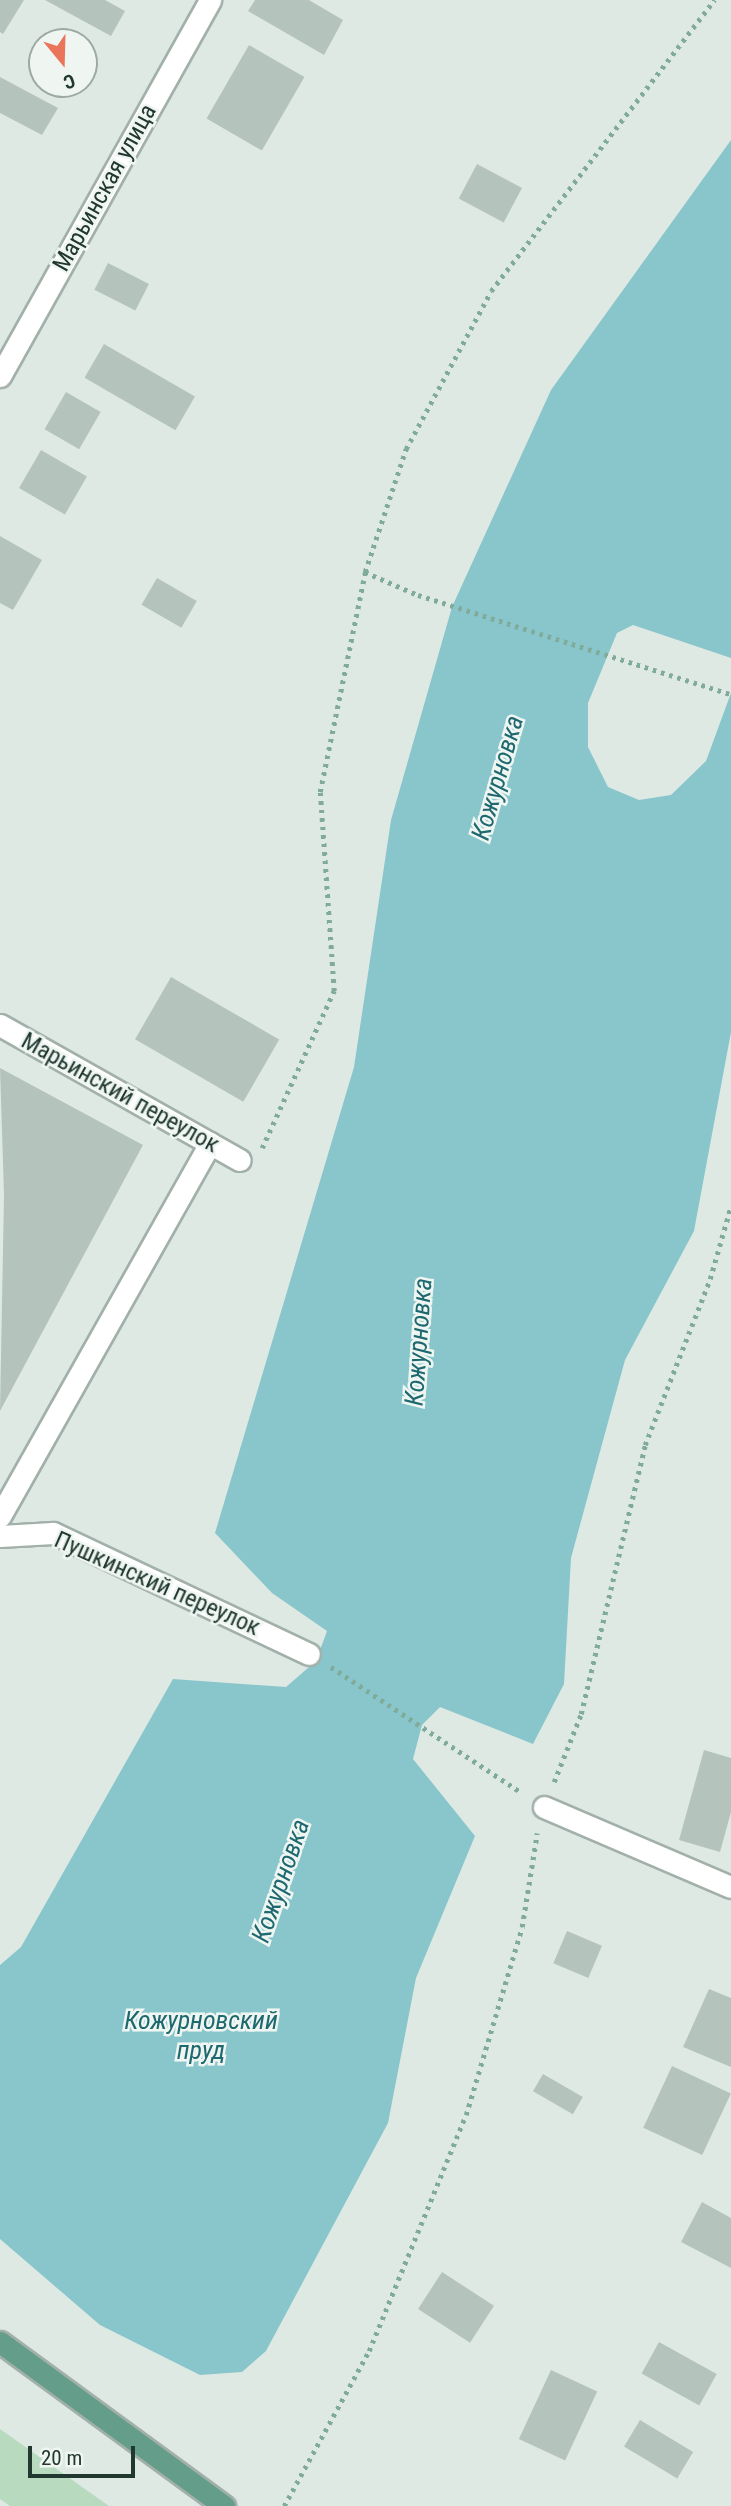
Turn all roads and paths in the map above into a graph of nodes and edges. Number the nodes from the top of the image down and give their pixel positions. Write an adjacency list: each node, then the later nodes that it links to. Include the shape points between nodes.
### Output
1 (210, 0): 3 (street, Марьинская улица)
2 (714, 0): 4 (path, via 491,291 406,449)
3 (0, 376)
4 (365, 572): 5 (path, via 610,659); 8 (path, via 320,792 334,991 267,1145)
5 (731, 694)
6 (0, 1025): 7 (street, Марьинский переулок)
7 (210, 1143): 8 (street, Марьинский переулок); 10 (street)
8 (240, 1160)
9 (731, 1206): 13 (path, via 710,1279 645,1445 581,1714)
10 (0, 1516)
11 (0, 1536): 12 (street, Пушкинский переулок, via 53,1533)
12 (309, 1654): 13 (path)
13 (544, 1807): 14 (street); 17 (path, via 522,1927 466,2115 369,2351)
14 (731, 1887)
15 (0, 2342): 16 (main road)
16 (224, 2506)
17 (284, 2506)

